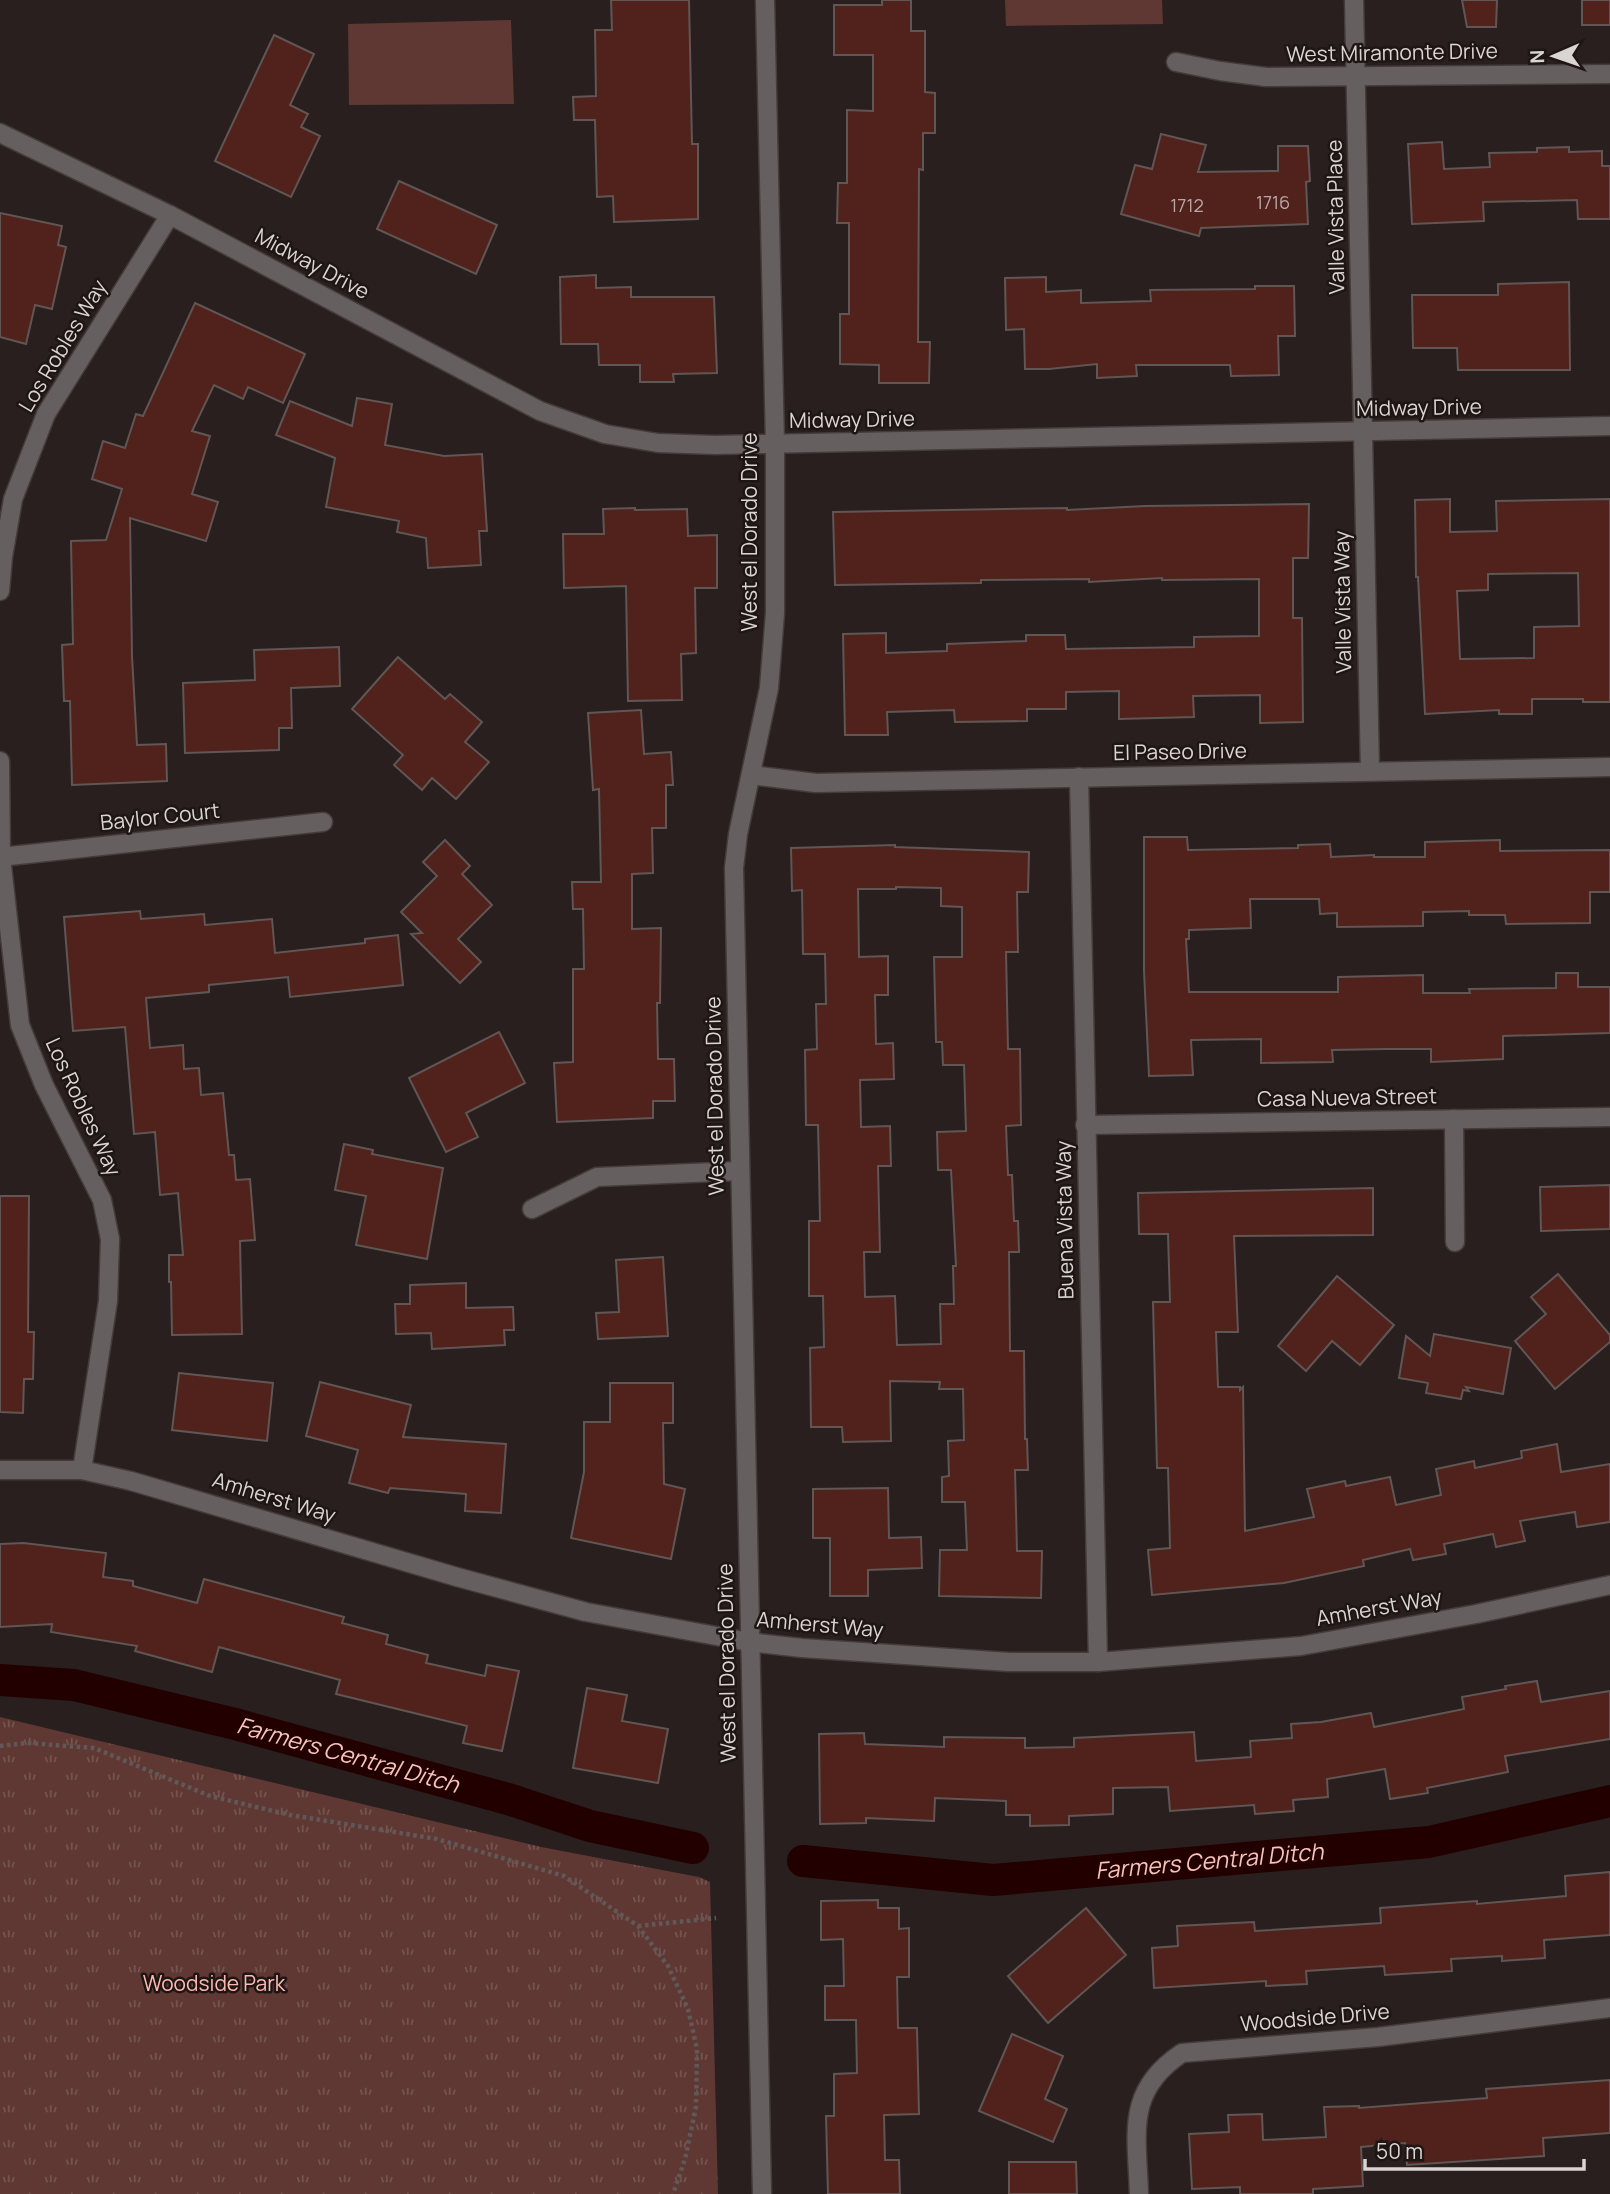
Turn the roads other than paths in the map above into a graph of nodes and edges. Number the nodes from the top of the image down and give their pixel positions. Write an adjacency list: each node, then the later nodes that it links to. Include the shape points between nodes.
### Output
1 (765, 0): 10 (street, West el Dorado Drive)
2 (1354, 0): 5 (street, Valle Vista Place)
3 (1176, 62): 5 (street, West Miramonte Drive, via 1266,77)
4 (1610, 74): 5 (street, West Miramonte Drive)
5 (1356, 76): 9 (street, Valle Vista Place)
6 (0, 133): 7 (street, Midway Drive)
7 (170, 215): 10 (street, Midway Drive, via 540,411 605,434 658,443); 11 (street, Los Robles Way, via 46,414 13,499)
8 (1610, 426): 9 (street, Midway Drive)
9 (1362, 433): 10 (street, Midway Drive); 14 (street, Valle Vista Way)
10 (775, 444): 15 (street, West el Dorado Drive, via 775,614 769,688)
11 (0, 591)
12 (0, 761): 18 (street, Los Robles Way)
13 (1610, 767): 14 (street, El Paseo Drive)
14 (1370, 771): 16 (street, El Paseo Drive)
15 (751, 775): 16 (street, El Paseo Drive, via 816,783); 22 (street, West el Dorado Drive, via 734,868)
16 (1079, 777): 21 (street, Buena Vista Way)
17 (323, 822): 18 (street, Baylor Court)
18 (1, 857): 25 (street, Los Robles Way, via 20,1025 44,1085 102,1200 110,1239 108,1301)
19 (1610, 1117): 20 (street, Casa Nueva Street)
20 (1454, 1119): 21 (street, Casa Nueva Street); 24 (street)
21 (1086, 1125): 29 (street, Buena Vista Way)
22 (739, 1171): 23 (street, via 597,1177); 28 (street, West el Dorado Drive)
23 (532, 1209)
24 (1455, 1242)
25 (82, 1470): 26 (street, Amherst Way); 28 (street, Amherst Way, via 188,1496 586,1612)
26 (0, 1471)
27 (1610, 1585): 29 (street, Amherst Way, via 1301,1646)
28 (749, 1642): 29 (street, Amherst Way, via 1009,1662); 31 (street, West el Dorado Drive)
29 (1098, 1661)
30 (1610, 2008): 32 (street, Woodside Drive, via 1378,2037 1182,2053 1164,2065 1142,2094 1137,2123)
31 (762, 2194)
32 (1139, 2194)

